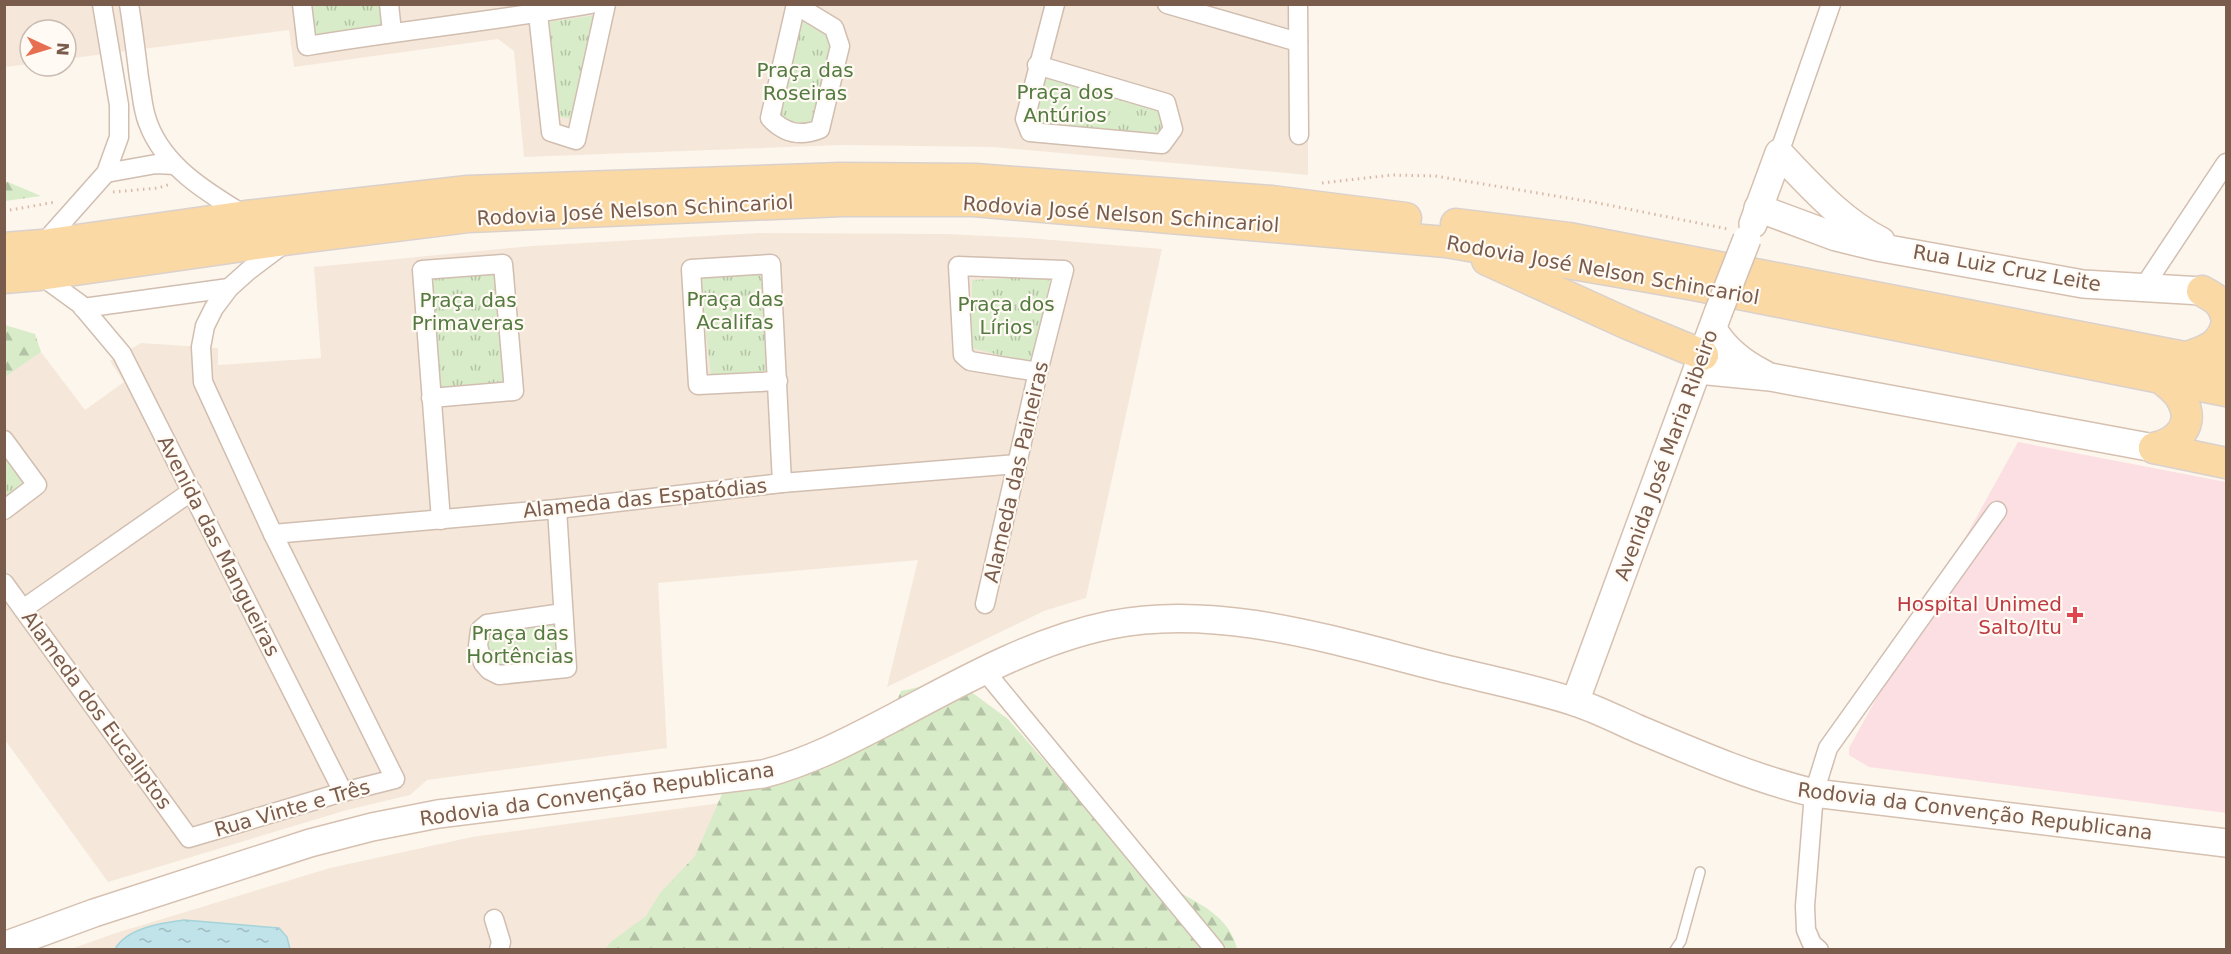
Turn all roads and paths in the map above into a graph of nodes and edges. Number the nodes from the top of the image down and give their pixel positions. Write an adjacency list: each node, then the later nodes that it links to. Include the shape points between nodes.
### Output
1 (102, 4): 20 (street, via 120,122 119,137)
2 (129, 4): 19 (street, via 144,109 153,135)
3 (302, 4): 13 (street, via 307,46)
4 (389, 4): 13 (street)
5 (591, 4): 12 (street)
6 (606, 4): 12 (street, via 576,140 551,132)
7 (1054, 4): 15 (street)
8 (1298, 4): 14 (street)
9 (1831, 4): 17 (street, Avenida José Maria Ribeiro)
10 (796, 5): 10 (street, via 770,118 789,133 820,129 840,46 834,28)
11 (1175, 6): 14 (street)
12 (538, 14): 13 (street)
13 (392, 32)
14 (1298, 42): 16 (street)
15 (1038, 65): 15 (street, via 1025,119 1030,132 1162,144 1173,129 1167,103)
16 (1299, 135)
17 (1779, 153): 21 (main road, Avenida José Maria Ribeiro); 27 (main road, Rua Luiz Cruz Leite, via 1840,215 1861,231)
18 (2226, 163): 31 (street)
19 (175, 165): 20 (street); 22 (street, via 210,194)
20 (106, 173): 25 (street)
21 (1758, 208): 27 (main road, Rua Luiz Cruz Leite, via 1836,237); 36 (main road, Avenida José Maria Ribeiro, bridge)
22 (246, 216): 25 (main road, Rodovia José Nelson Schincariol); 37 (main road, Rodovia José Nelson Schincariol, via 471,191 841,178 975,179 1074,186 1272,201 1569,238)
23 (292, 239): 24 (main road, Rodovia José Nelson Schincariol, via 469,217 842,201 963,201); 28 (main road, Rodovia José Nelson Schincariol); 30 (street)
24 (1446, 242): 36 (main road, via 1630,325); 41 (main road, Rodovia José Nelson Schincariol, via 1694,285)
25 (42, 245): 26 (main road, Rodovia José Nelson Schincariol)
26 (4, 248)
27 (1901, 250): 31 (main road, Rua Luiz Cruz Leite, via 2063,281)
28 (40, 275): 29 (main road, Rodovia José Nelson Schincariol); 33 (street, Avenida das Mangueiras)
29 (4, 278)
30 (229, 288): 33 (street); 55 (street, via 205,326 202,382)
31 (2144, 288): 32 (main road, Rua Luiz Cruz Leite)
32 (2214, 292): 34 (main road)
33 (83, 308): 50 (street, Avenida das Mangueiras, via 122,354)
34 (2226, 317)
35 (2226, 326): 37 (main road, via 2217,344)
36 (1708, 342): 40 (main road); 40 (main road, via 1722,344 1749,367); 61 (main road, Avenida José Maria Ribeiro)
37 (2187, 357): 38 (main road, Rodovia José Nelson Schincariol)
38 (2226, 365)
39 (1038, 372): 39 (street, Alameda das Paineiras, via 1064,270 958,266 963,355 970,361); 48 (street, Alameda das Paineiras)
40 (1770, 377): 46 (main road)
41 (2163, 379): 43 (main road, Rodovia José Nelson Schincariol); 46 (main road, via 2183,401 2186,425 2177,439)
42 (778, 381): 42 (street, via 771,264 691,269 698,385); 49 (street)
43 (2226, 391)
44 (431, 398): 44 (street, via 422,270 503,264 514,390); 54 (street)
45 (4, 440): 52 (street, via 37,485)
46 (2154, 448): 47 (main road)
47 (2226, 463)
48 (1017, 464): 49 (street, Alameda das Espatódias); 57 (street, Alameda das Paineiras)
49 (782, 483): 51 (street, Alameda das Espatódias)
50 (192, 491): 58 (street); 62 (street, Avenida das Mangueiras)
51 (557, 509): 54 (street, Alameda das Espatódias); 59 (street)
52 (4, 510)
53 (1997, 511): 63 (street, via 1828,748)
54 (441, 520): 55 (street, Alameda das Espatódias)
55 (273, 534): 62 (street, Rua Vinte e Três, via 395,779)
56 (4, 583): 58 (street, Alameda dos Eucaliptos)
57 (985, 604)
58 (24, 609): 64 (street, Alameda dos Eucaliptos)
59 (563, 613): 59 (street, via 567,668 499,675 483,663 478,646 480,630 487,624)
60 (984, 670): 61 (main road, Rodovia da Convenção Republicana, via 1111,624 1194,619 1294,630); 68 (main road, Rodovia da Convenção Republicana, via 850,741 789,768 438,814 372,827 278,853); 70 (street)
61 (1575, 702): 63 (main road, Rodovia da Convenção Republicana, via 1735,769)
62 (343, 792): 64 (street, Rua Vinte e Três)
63 (1814, 794): 65 (main road, Rodovia da Convenção Republicana); 72 (street, via 1805,906 1806,930)
64 (189, 838)
65 (2226, 843)
66 (1700, 872): 71 (lane)
67 (494, 919): 69 (street, via 501,942)
68 (4, 946)
69 (499, 950)
70 (1215, 950)
71 (1675, 950)
72 (1819, 950)

